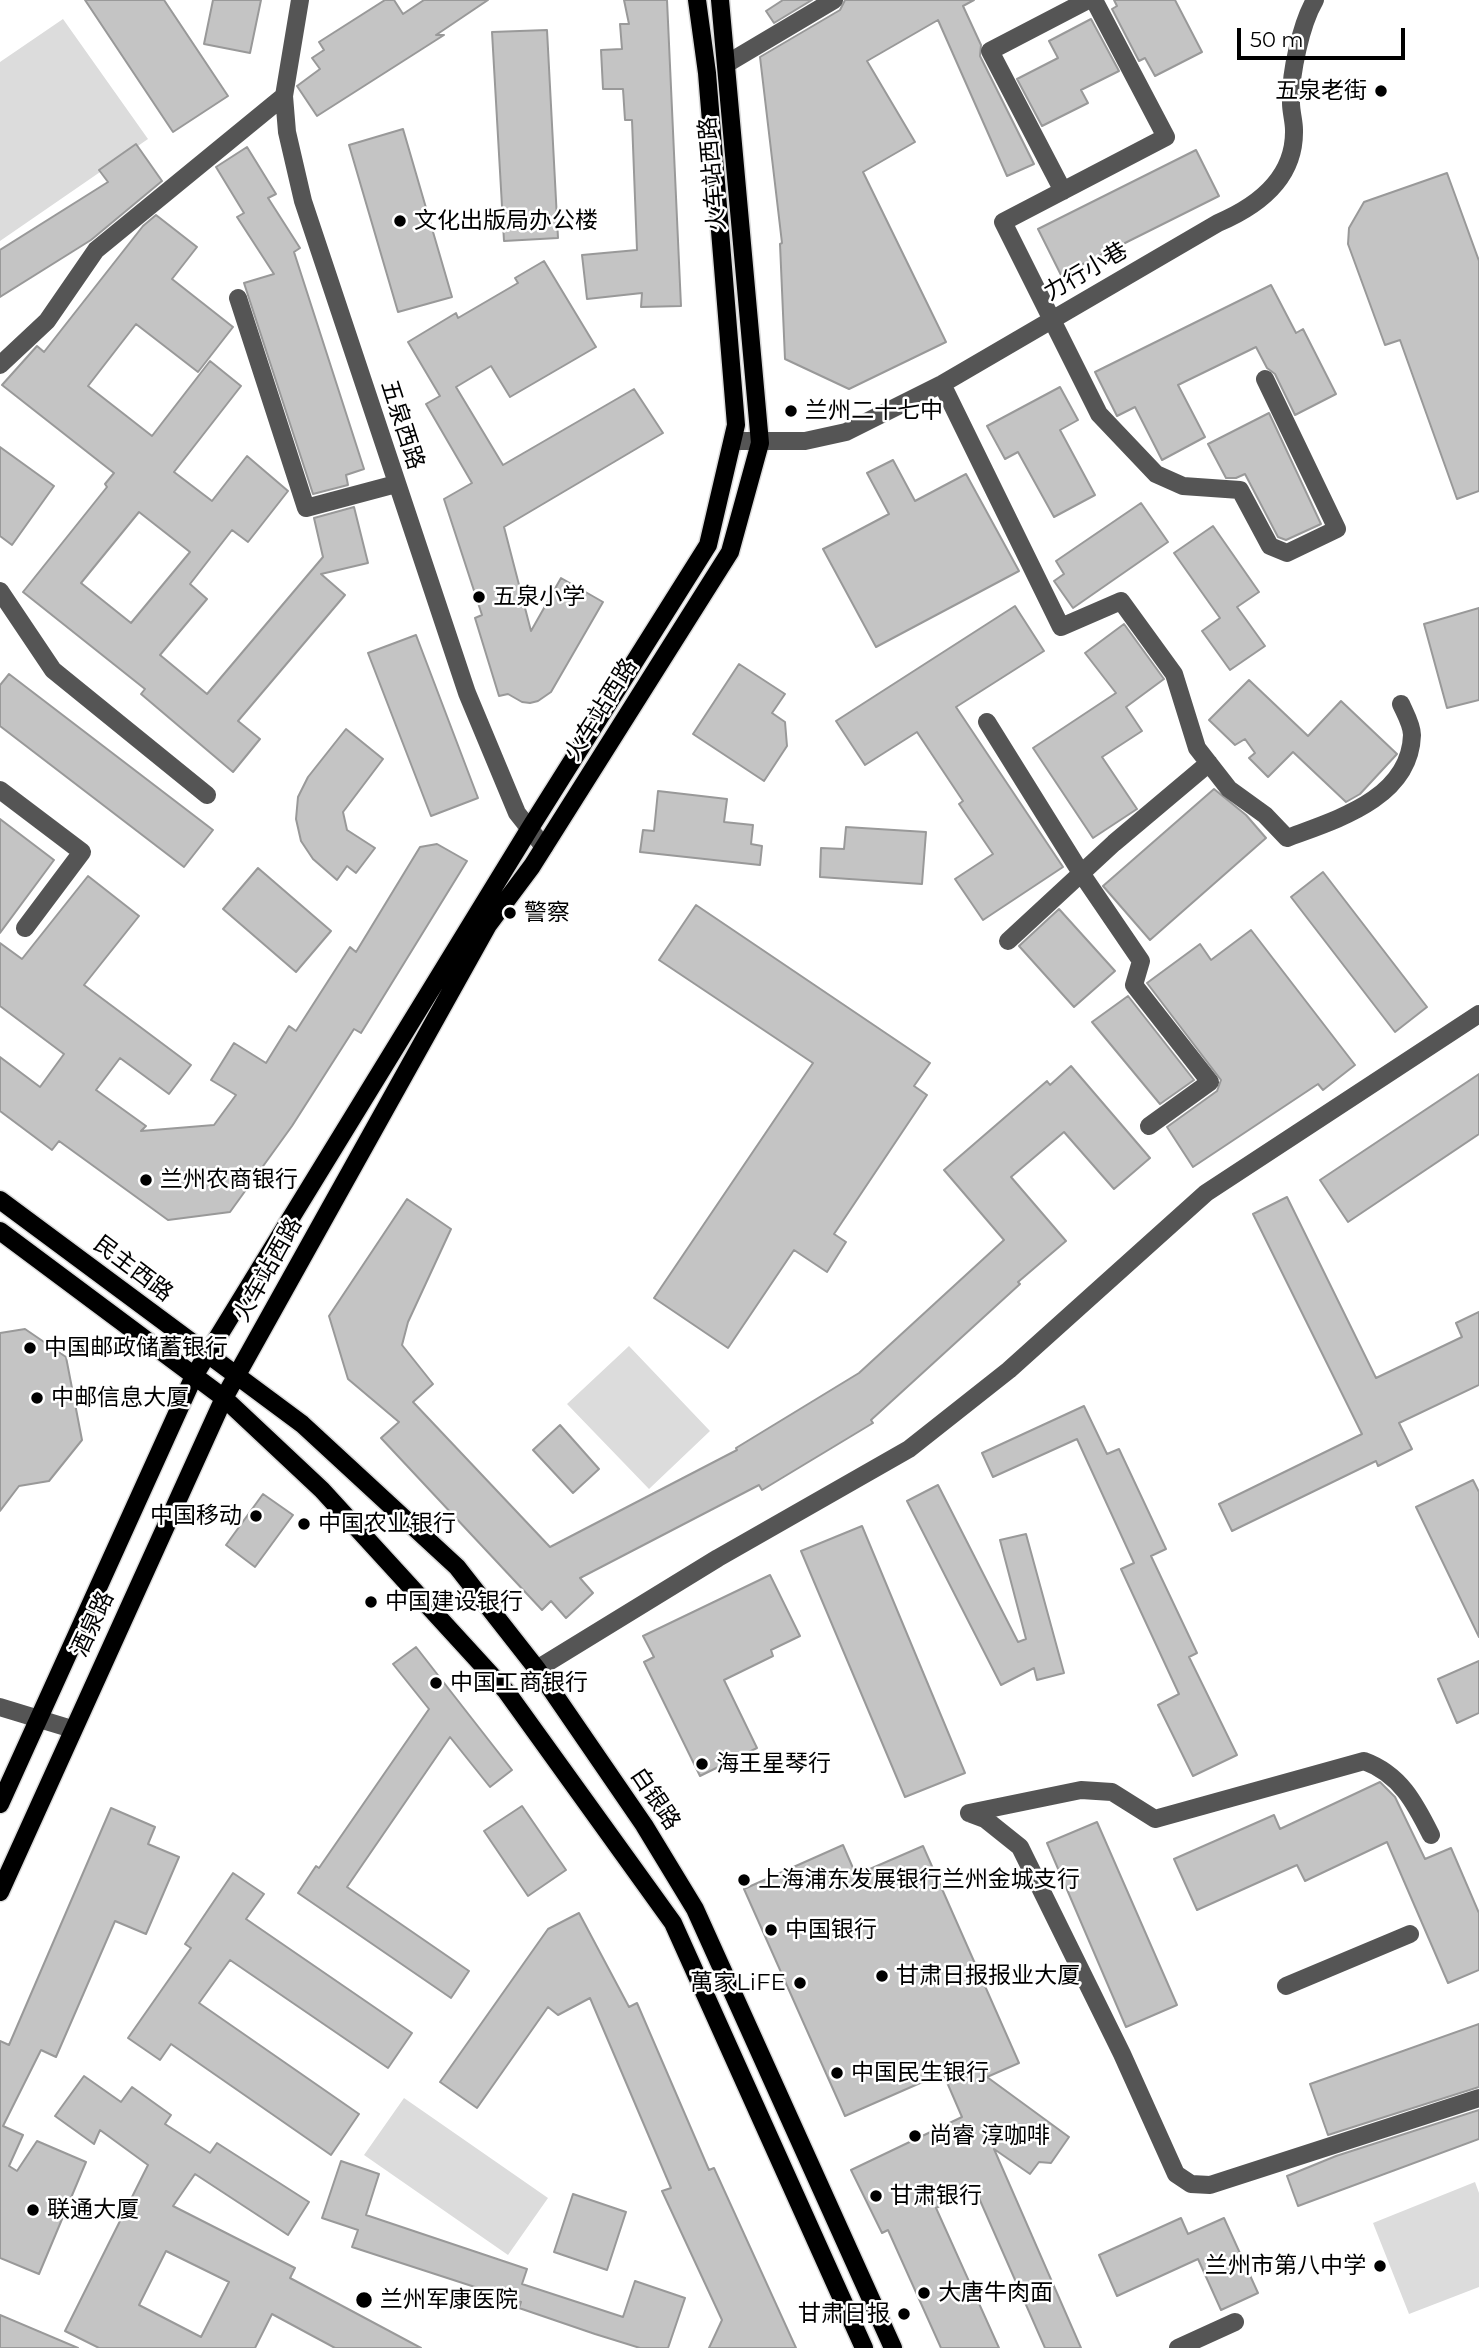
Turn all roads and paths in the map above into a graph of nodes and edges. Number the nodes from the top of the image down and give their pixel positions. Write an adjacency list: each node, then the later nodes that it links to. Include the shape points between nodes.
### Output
1 (299, 0): 9 (street, 五泉西路)
2 (697, 0): 16 (main road, 火车站西路, via 736,425)
3 (720, 0): 8 (main road, 火车站西路)
4 (834, 0): 8 (street)
5 (1088, 0): 10 (street, via 990,51)
6 (1094, 0): 10 (street, via 1166,137)
7 (1315, 0): 12 (street, 力行小巷, via 1304,19 1290,101 1294,132 1287,163 1271,190 1247,211 1218,223)
8 (728, 63): 17 (main road, 火车站西路)
9 (284, 96): 13 (street, via 96,250 47,321); 18 (street, 五泉西路, via 303,201)
10 (1063, 191): 12 (street, via 1003,222)
11 (238, 298): 18 (street, via 306,508)
12 (1054, 319): 14 (street, via 1099,414 1156,474 1183,486 1240,490 1270,546 1287,554 1338,529); 15 (street, 力行小巷)
13 (0, 365)
14 (1265, 379)
15 (942, 384): 17 (street, 力行小巷, via 846,432 805,441); 22 (street, via 1061,627 1121,601 1174,674 1197,748)
16 (733, 441): 17 (street, 力行小巷); 25 (main road, 火车站西路, via 708,545)
17 (760, 443): 26 (main road, 火车站西路, via 730,552)
18 (396, 484): 25 (street, 五泉西路, via 467,693 517,813)
19 (0, 591): 24 (street, via 53,670)
20 (1401, 704): 22 (street, via 1412,732 1408,757 1387,788 1356,812 1287,838 1229,789)
21 (987, 722): 27 (street)
22 (1209, 763): 27 (street)
23 (0, 790): 28 (street, via 82,852)
24 (207, 795)
25 (530, 828): 26 (street, 五泉西路); 34 (main road, 火车站西路)
26 (544, 846): 36 (main road, 火车站西路, via 488,925)
27 (1082, 873): 29 (street); 31 (street, via 1141,961 1134,985 1210,1082)
28 (25, 928)
29 (1008, 942)
30 (1479, 1014): 38 (street, via 1206,1193 1009,1370 909,1449)
31 (1149, 1126)
32 (0, 1200): 34 (main road, 民主西路)
33 (0, 1231): 35 (main road)
34 (206, 1355): 35 (main road, 酒泉路); 36 (main road, 民主西路)
35 (194, 1376): 37 (main road); 40 (main road, 酒泉路)
36 (237, 1378): 37 (main road, 酒泉路); 38 (main road, 白银路, via 302,1424 457,1567)
37 (224, 1398): 41 (main road, 酒泉路); 49 (main road, via 322,1490 506,1690 673,1923)
38 (537, 1669): 50 (main road, 白银路, via 645,1825 695,1909)
39 (0, 1707): 40 (street)
40 (39, 1718): 41 (street); 42 (main road, 酒泉路)
41 (72, 1729): 44 (main road, 酒泉路)
42 (0, 1804)
43 (1431, 1836): 47 (street, via 1413,1801 1385,1769 1364,1761 1156,1819 1112,1792 1081,1790 969,1813 985,1819 1020,1847 1176,2174 1191,2184 1210,2185)
44 (0, 1892)
45 (1410, 1934): 46 (street)
46 (1286, 1986)
47 (1479, 2098)
48 (1235, 2322): 51 (street)
49 (864, 2348)
50 (893, 2348)
51 (1178, 2348)

